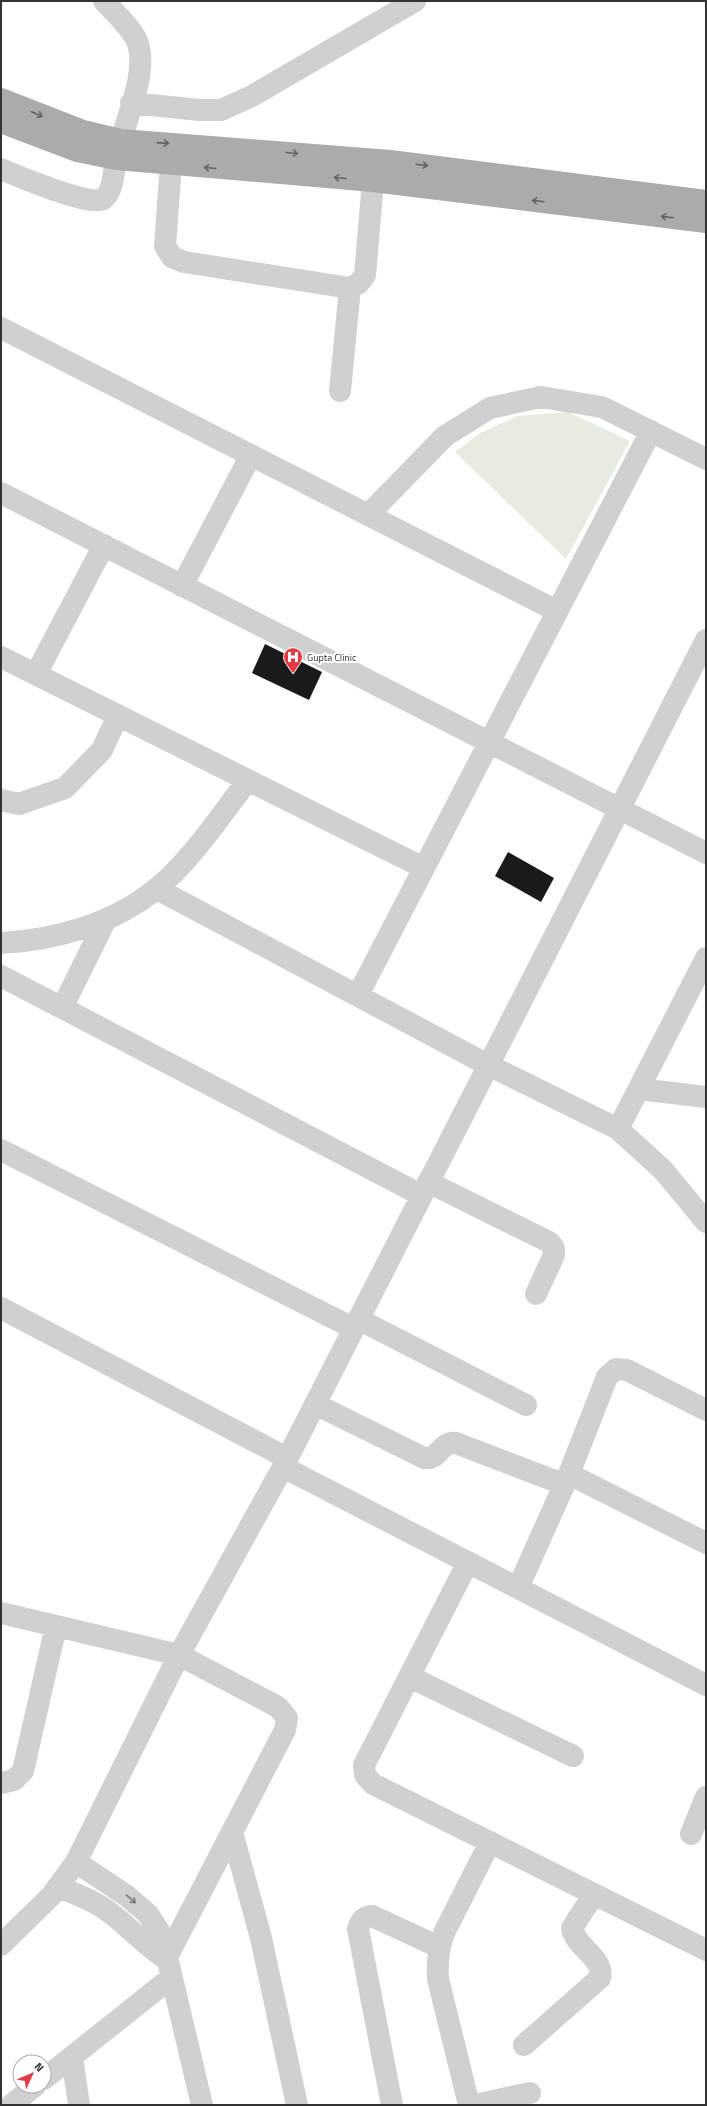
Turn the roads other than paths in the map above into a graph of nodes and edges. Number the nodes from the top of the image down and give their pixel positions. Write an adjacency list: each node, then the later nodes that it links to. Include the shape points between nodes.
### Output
1 (104, 1): 4 (street, via 137,41 142,63)
2 (415, 1): 4 (street, via 252,96 221,110)
3 (1, 99): 6 (main road, one-way to 6, via 83,131)
4 (131, 103): 6 (street)
5 (1, 122): 6 (main road, via 77,151)
6 (119, 149): 7 (main road, one-way to 7); 8 (main road); 9 (street, via 109,192 104,199 95,202)
7 (390, 161): 10 (main road); 11 (main road, one-way to 11)
8 (171, 164): 10 (main road, one-way to 8); 13 (street, via 165,246 172,257 184,262)
9 (1, 170)
10 (381, 182): 12 (main road, one-way to 10); 13 (street, via 365,275 359,283)
11 (706, 201)
12 (706, 222)
13 (350, 288): 15 (street)
14 (1, 328): 17 (street)
15 (340, 391)
16 (651, 431): 18 (street); 20 (street, via 602,407 541,397 490,408 446,436); 23 (street)
17 (251, 456): 20 (street); 22 (street)
18 (706, 459)
19 (1, 493): 21 (street)
20 (368, 515): 23 (street)
21 (104, 545): 22 (street); 26 (street)
22 (182, 586): 28 (street)
23 (557, 611): 28 (street)
24 (706, 640): 31 (street)
25 (1, 657): 26 (street)
26 (36, 674): 27 (street)
27 (118, 716): 29 (street); 30 (street, via 102,750 65,788 19,804)
28 (489, 742): 31 (street); 33 (street)
29 (248, 780): 33 (street); 34 (street, via 193,851)
30 (1, 800)
31 (620, 809): 32 (street); 41 (street)
32 (706, 853)
33 (424, 868): 39 (street)
34 (157, 889): 35 (street, via 126,911); 39 (street)
35 (106, 919): 36 (street, via 65,934); 40 (street)
36 (1, 943)
37 (706, 958): 42 (street)
38 (1, 976): 40 (street)
39 (358, 995): 41 (street)
40 (62, 1008): 46 (street)
41 (488, 1065): 44 (street); 46 (street)
42 (639, 1089): 43 (street); 44 (street)
43 (706, 1096)
44 (618, 1129): 47 (street, via 663,1170)
45 (1, 1150): 50 (street)
46 (425, 1189): 48 (street, via 549,1242 554,1248 554,1255); 50 (street)
47 (706, 1222)
48 (536, 1294)
49 (1, 1308): 54 (street)
50 (356, 1324): 51 (street); 52 (street)
51 (315, 1404): 54 (street); 55 (street, via 424,1458 435,1456 450,1442)
52 (526, 1405)
53 (706, 1410): 55 (street, via 627,1370 616,1369 607,1377)
54 (285, 1462): 57 (street); 61 (street)
55 (566, 1479): 56 (street); 58 (street)
56 (706, 1543)
57 (468, 1562): 58 (street); 62 (street)
58 (518, 1588): 63 (street)
59 (1, 1613): 60 (street)
60 (56, 1626): 61 (street); 65 (street, via 23,1771 14,1780)
61 (179, 1655): 67 (street, via 278,1707 287,1718 285,1730); 70 (street)
62 (410, 1677): 64 (street); 69 (street, via 364,1765 365,1775 373,1784)
63 (706, 1685)
64 (573, 1756)
65 (1, 1782)
66 (706, 1797): 68 (street)
67 (232, 1832): 78 (street); 87 (street, via 261,1938)
68 (691, 1834)
69 (490, 1842): 73 (street); 76 (street)
70 (76, 1862): 71 (street); 72 (street)
71 (103, 1881): 74 (street); 78 (street, one-way to 78, via 127,1896 148,1914 162,1936)
72 (58, 1887): 74 (street); 75 (street)
73 (594, 1894): 77 (street); 79 (street, via 572,1928 576,1938 599,1966 602,1972 600,1978)
74 (90, 1899): 78 (street, via 112,1914)
75 (1, 1945)
76 (439, 1947): 88 (street, via 372,1916 360,1921 358,1929); 89 (street, via 438,1979)
77 (706, 1950)
78 (169, 1968): 80 (street); 86 (street)
79 (524, 2045)
80 (72, 2057): 81 (street); 85 (street)
81 (52, 2073)
82 (530, 2093): 90 (street)
83 (25, 2094): 84 (street)
84 (11, 2105)
85 (79, 2105)
86 (202, 2105)
87 (298, 2105)
88 (392, 2105)
89 (469, 2105)
90 (475, 2105)

